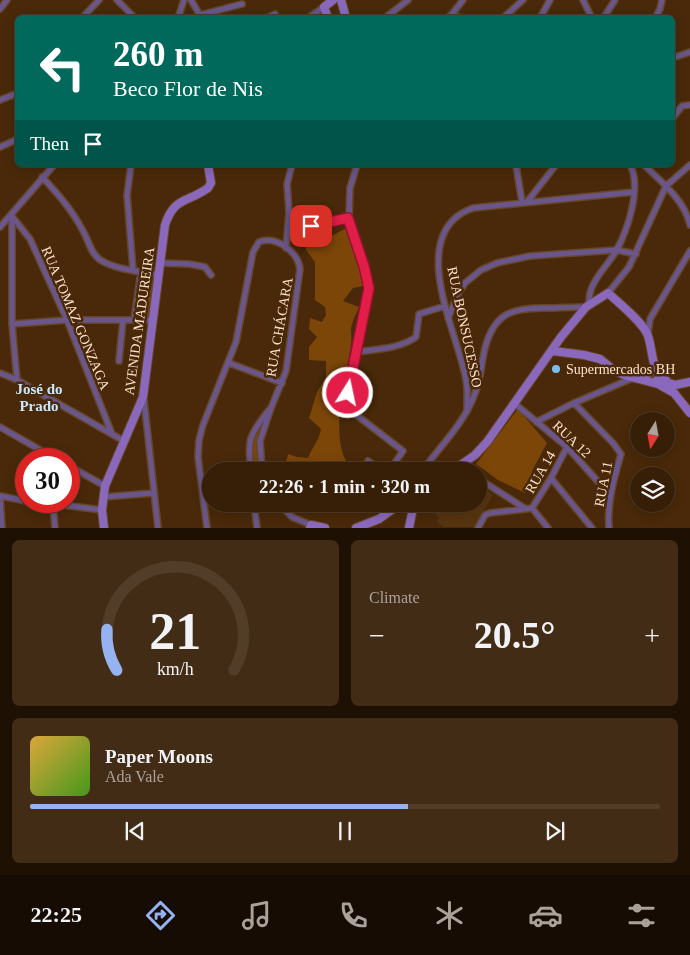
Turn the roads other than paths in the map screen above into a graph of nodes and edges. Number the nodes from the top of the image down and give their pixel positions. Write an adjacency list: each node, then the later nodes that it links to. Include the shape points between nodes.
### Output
1 (8, 0): 17 (street)
2 (99, 0): 18 (street)
3 (117, 0): 19 (street)
4 (184, 0): 20 (street)
5 (190, 0): 21 (street)
6 (333, 0): 16 (street)
7 (341, 0): 25 (street)
8 (408, 0): 26 (street)
9 (463, 0): 27 (street)
10 (523, 0): 28 (street)
11 (550, 0): 29 (street)
12 (583, 0): 30 (street)
13 (615, 0): 31 (street)
14 (662, 0): 32 (street)
15 (242, 4): 22 (street)
16 (324, 8): 23 (street); 24 (street)
17 (0, 9)
18 (85, 15)
19 (132, 15)
20 (179, 15)
21 (199, 15)
22 (204, 15)
23 (313, 15)
24 (327, 15)
25 (345, 15)
26 (389, 15)
27 (451, 15)
28 (506, 15)
29 (542, 15)
30 (590, 15)
31 (605, 15)
32 (658, 15)
33 (690, 52): 34 (street)
34 (675, 57)
35 (15, 94): 36 (street)
36 (0, 100)
37 (690, 105): 38 (street, via 682,106)
38 (675, 115)
39 (15, 140): 40 (street)
40 (0, 146)
41 (690, 165): 52 (street)
42 (52, 167): 51 (street)
43 (131, 167): 65 (street, via 127,195)
44 (208, 167): 64 (street, AVENIDA MADUREIRA, via 211,183 208,188 174,206 168,214)
45 (291, 167): 59 (street, via 287,184)
46 (356, 167): 56 (street, via 350,188)
47 (516, 167): 54 (street)
48 (554, 167): 54 (street)
49 (631, 167): 53 (street, via 636,183)
50 (646, 167): 52 (street)
51 (42, 177): 55 (street); 65 (street, via 65,201 79,222 92,252 101,261)
52 (666, 186): 57 (street, via 684,209); 63 (street)
53 (634, 192): 54 (street, RUA BONSUCESSO); 61 (street, via 626,229)
54 (525, 202): 70 (street, RUA BONSUCESSO, via 472,208 451,223 442,237 438,260)
55 (11, 216): 58 (street); 74 (street, RUA TOMAZ GONZAGA, via 30,239); 79 (street)
56 (348, 218): 59 (street); 83 (street, via 369,288)
57 (690, 225)
58 (0, 227)
59 (288, 228): 60 (street)
60 (286, 248): 86 (street, via 267,240 259,242 253,252 240,328); 93 (street, RUA CHÁCARA, via 296,255 300,269)
61 (616, 250): 63 (street); 71 (street, via 592,287); 72 (street, via 530,256 497,263 465,283)
62 (690, 251): 73 (street)
63 (636, 254): 69 (street)
64 (160, 263): 67 (street, AVENIDA MADUREIRA); 68 (street, via 189,264 205,268)
65 (133, 270): 66 (street)
66 (141, 272): 67 (street); 76 (street)
67 (158, 275): 77 (street, AVENIDA MADUREIRA)
68 (211, 275)
69 (608, 293): 71 (street); 78 (street)
70 (445, 306): 72 (street, RUA BONSUCESSO); 83 (street, via 419,314 416,337 408,343)
71 (588, 306): 81 (street); 98 (street, via 525,308 502,316 491,330 475,396)
72 (448, 318): 98 (street, RUA BONSUCESSO, via 466,379)
73 (650, 319): 78 (street, via 644,324); 80 (street)
74 (67, 320): 75 (street); 79 (street); 102 (street, RUA TOMAZ GONZAGA)
75 (123, 320): 76 (street); 85 (street)
76 (134, 320): 77 (street)
77 (152, 320): 94 (street, AVENIDA MADUREIRA)
78 (638, 322): 80 (street)
79 (12, 324): 90 (street)
80 (648, 335): 87 (street)
81 (561, 338): 82 (street); 84 (street)
82 (553, 351): 84 (street); 96 (street)
83 (356, 352): 108 (street, via 346,407 404,451)
84 (570, 353): 89 (street, via 600,359 615,371)
85 (118, 361)
86 (229, 363): 93 (street); 113 (street, via 199,440)
87 (655, 369): 89 (street); 91 (street)
88 (0, 373): 90 (street)
89 (630, 377): 91 (street); 95 (street)
90 (17, 380): 102 (street)
91 (663, 382): 92 (street, via 675,385); 99 (street)
92 (690, 382)
93 (282, 383): 97 (street, RUA CHÁCARA)
94 (143, 396): 103 (street, AVENIDA MADUREIRA); 116 (street)
95 (574, 403): 100 (street); 117 (street, RUA 11, via 621,454)
96 (514, 404): 100 (street, RUA 12); 110 (street, via 487,442)
97 (271, 408): 106 (street, via 250,438); 107 (street, via 260,441)
98 (467, 411): 109 (street)
99 (690, 413)
100 (536, 422): 104 (street, RUA 12)
101 (0, 427): 105 (street)
102 (112, 434): 103 (street)
103 (124, 441): 115 (street, AVENIDA MADUREIRA)
104 (567, 447): 112 (street, RUA 14); 117 (street, RUA 12)
105 (37, 448)
106 (250, 462)
107 (261, 462)
108 (396, 462)
109 (429, 462)
110 (465, 462)
111 (80, 472): 115 (street)
112 (551, 478): 122 (street, RUA 14); 142 (street)
113 (202, 483)
114 (487, 484): 122 (street)
115 (105, 486): 120 (street, AVENIDA MADUREIRA)
116 (154, 493): 120 (street); 134 (street)
117 (610, 495): 143 (street, RUA 11)
118 (0, 496): 119 (street); 131 (street)
119 (15, 498)
120 (103, 498): 123 (street, AVENIDA MADUREIRA)
121 (80, 508): 123 (street)
122 (529, 508): 140 (street, via 490,513 485,515); 141 (street)
123 (102, 510): 133 (street, AVENIDA MADUREIRA)
124 (205, 512): 135 (street)
125 (255, 512): 136 (street)
126 (287, 512): 130 (street)
127 (390, 512): 138 (street)
128 (414, 512): 139 (street)
129 (54, 513): 132 (street)
130 (310, 526): 137 (street)
131 (2, 528)
132 (55, 528)
133 (104, 528)
134 (158, 528)
135 (207, 528)
136 (256, 528)
137 (324, 528)
138 (356, 528)
139 (408, 528)
140 (478, 528)
141 (548, 528)
142 (592, 528)
143 (609, 528)

